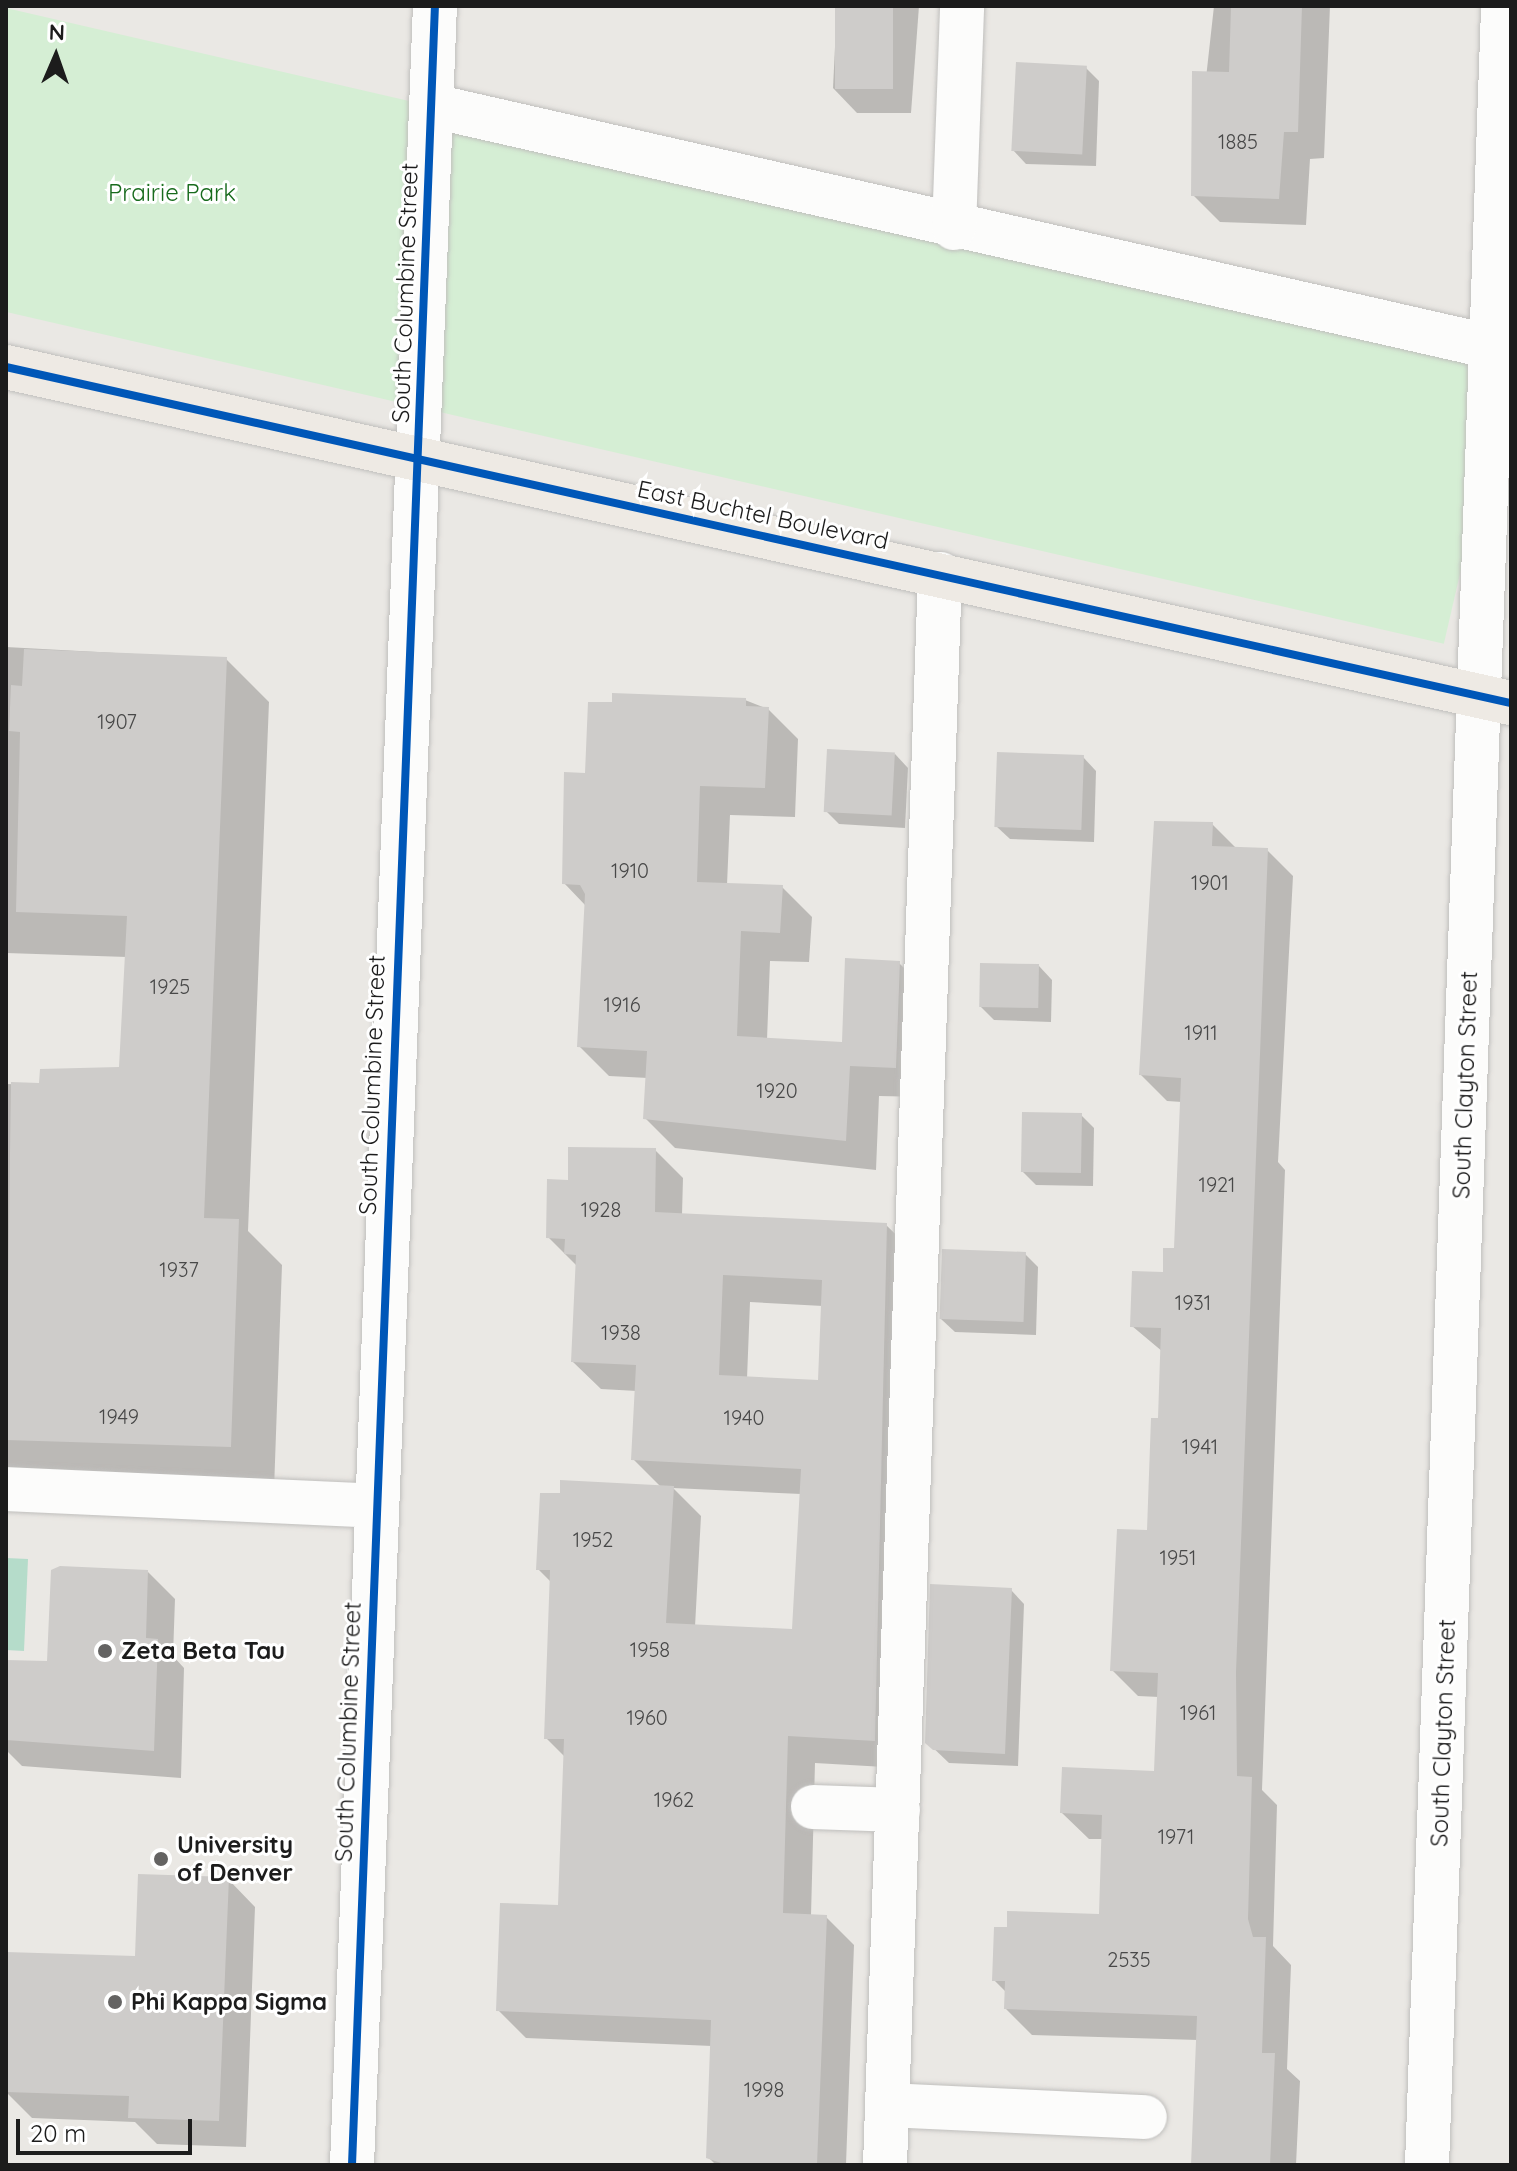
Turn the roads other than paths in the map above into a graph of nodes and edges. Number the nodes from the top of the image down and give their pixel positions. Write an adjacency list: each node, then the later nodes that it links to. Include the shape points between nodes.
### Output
1 (435, 6): 4 (street, South Columbine Street)
2 (962, 6): 5 (street)
3 (1503, 6): 6 (street, South Clayton Street)
4 (433, 106): 5 (street); 8 (street, South Columbine Street)
5 (954, 228): 6 (street)
6 (1492, 347): 10 (street, South Clayton Street)
7 (6, 367): 8 (main road, East Buchtel Boulevard)
8 (418, 460): 9 (main road, East Buchtel Boulevard); 12 (street, South Columbine Street)
9 (940, 574): 10 (main road, East Buchtel Boulevard); 14 (street)
10 (1495, 699): 19 (street, South Clayton Street)
11 (6, 1489): 12 (street)
12 (376, 1506): 17 (street, South Columbine Street)
13 (813, 1807): 14 (street)
14 (898, 1810): 15 (street)
15 (888, 2105): 16 (street); 18 (street)
16 (1145, 2117)
17 (352, 2165)
18 (885, 2165)
19 (1427, 2165)

